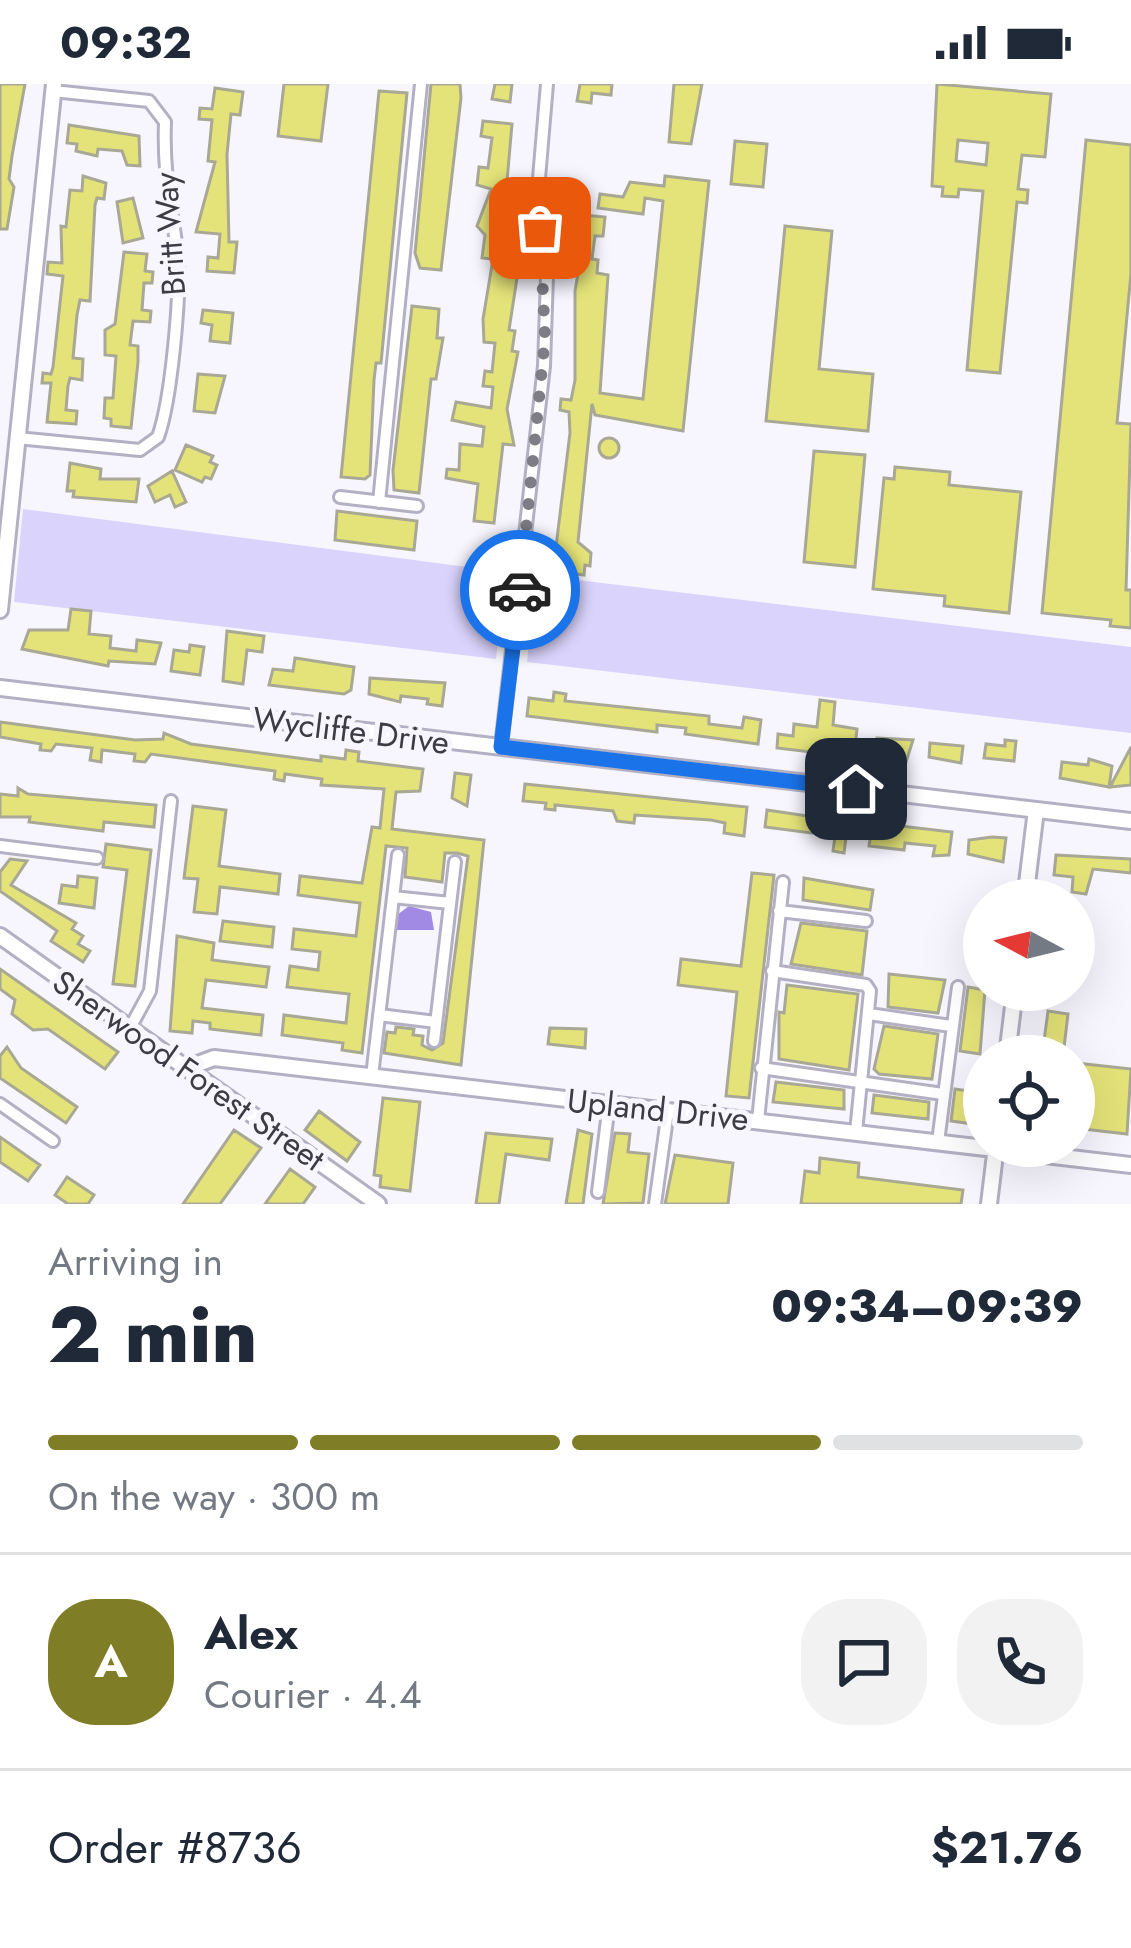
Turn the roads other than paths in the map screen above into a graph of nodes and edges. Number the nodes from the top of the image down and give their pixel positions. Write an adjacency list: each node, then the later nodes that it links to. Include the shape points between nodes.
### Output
1 (421, 84): 6 (street)
2 (547, 84): 10 (street, via 538,190 547,275 544,366)
3 (54, 87): 4 (street); 4 (street, Britt Way, via 149,101 165,122 164,191 178,266 166,392 158,437 147,448)
4 (17, 438): 8 (street)
5 (340, 497): 6 (street)
6 (379, 502): 7 (street)
7 (417, 506)
8 (0, 610)
9 (0, 688): 10 (street, Wycliffe Drive)
10 (501, 747): 12 (street, Wycliffe Drive)
11 (171, 801): 31 (street, via 150,991)
12 (1036, 810): 13 (street, Wycliffe Drive); 18 (street)
13 (1131, 821)
14 (0, 846): 16 (street)
15 (398, 855): 20 (street)
16 (97, 857)
17 (455, 862): 21 (street)
18 (1028, 879)
19 (783, 883): 22 (street)
20 (393, 897): 21 (street); 28 (street)
21 (450, 903): 29 (street)
22 (779, 911): 23 (street); 25 (street)
23 (866, 921)
24 (0, 936): 31 (street, Sherwood Forest Street)
25 (772, 971): 27 (street, via 866,985); 34 (street)
26 (958, 987): 30 (street)
27 (869, 1014): 30 (street); 36 (street)
28 (379, 1015): 29 (street); 35 (street)
29 (436, 1022): 32 (street)
30 (951, 1026): 37 (street)
31 (130, 1028): 33 (street, Sherwood Forest Street)
32 (434, 1041)
33 (187, 1068): 35 (street, Upland Drive, via 214,1058); 50 (street, Sherwood Forest Street)
34 (760, 1068): 36 (street); 41 (street)
35 (372, 1076): 39 (street, Upland Drive)
36 (862, 1081): 37 (street); 42 (street)
37 (943, 1094): 44 (street)
38 (0, 1104): 43 (street)
39 (609, 1104): 40 (street, Upland Drive); 49 (street)
40 (668, 1111): 41 (street, Upland Drive); 51 (street)
41 (758, 1120): 42 (street, Upland Drive)
42 (856, 1132): 44 (street, Upland Drive)
43 (53, 1142)
44 (938, 1142): 45 (street, Upland Drive)
45 (963, 1145)
46 (1095, 1160): 47 (street, Upland Drive)
47 (1131, 1165)
48 (993, 1167): 52 (street)
49 (598, 1192)
50 (378, 1204)
51 (656, 1204)
52 (989, 1204)

